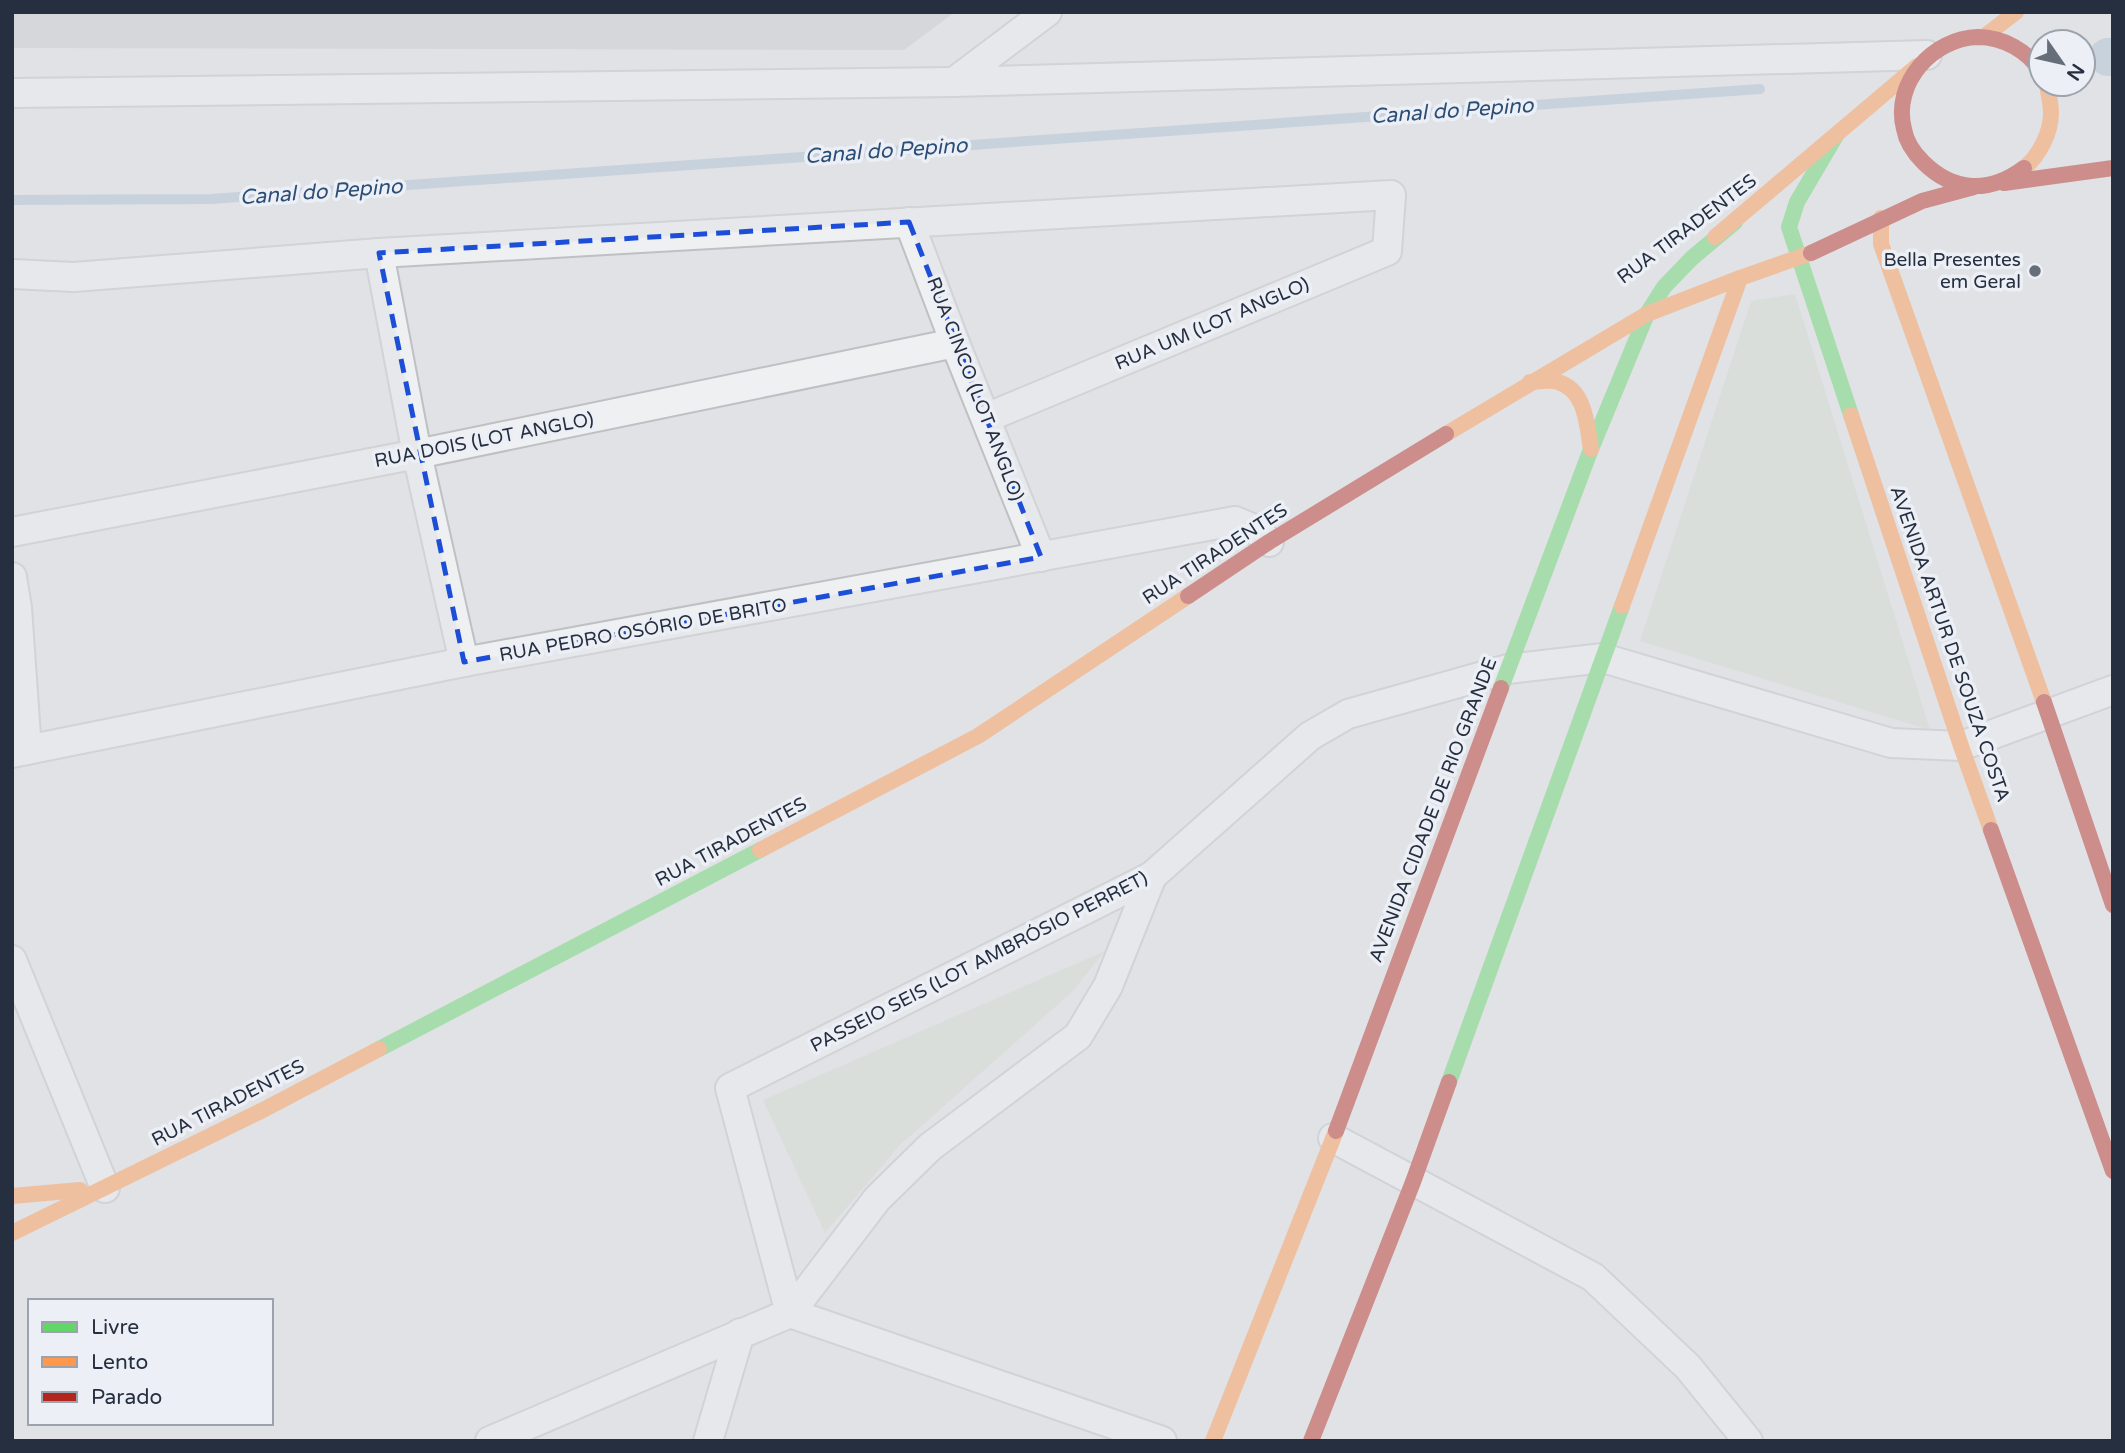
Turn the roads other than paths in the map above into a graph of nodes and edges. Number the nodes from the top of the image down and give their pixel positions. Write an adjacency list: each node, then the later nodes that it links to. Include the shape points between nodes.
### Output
1 (1047, 12): 7 (street)
2 (2016, 12): 4 (street)
3 (1975, 20): 4 (street)
4 (1985, 36): 5 (street, via 2006,41); 6 (street, RUA TIRADENTES, via 1955,34)
5 (2027, 56)
6 (1922, 61): 7 (street); 10 (street, RUA TIRADENTES); 13 (street, via 1906,87 1905,133 1915,154 1931,171)
7 (954, 82): 8 (street)
8 (12, 93)
9 (2051, 98): 12 (street, via 2051,127 2044,146 2015,177)
10 (1837, 134): 16 (street, RUA TIRADENTES); 18 (street, AVENIDA ARTUR DE SOUZA COSTA, via 1797,202 1789,227)
11 (2113, 168): 12 (street, RUA TIRADENTES)
12 (1995, 184): 13 (street, RUA TIRADENTES)
13 (1974, 187): 14 (street, RUA TIRADENTES, via 1922,201)
14 (1881, 219): 18 (street, RUA TIRADENTES); 38 (street, via 1881,244)
15 (909, 222): 17 (street); 24 (street, RUA CINCO (LOT ANGLO)); 26 (street, RUA UM (LOT ANGLO), via 1391,195 1387,251)
16 (1735, 222): 21 (street, RUA TIRADENTES); 22 (street, AVENIDA CIDADE DE RIO GRANDE, via 1664,287)
17 (379, 253): 19 (street, via 74,277); 29 (street)
18 (1798, 258): 20 (street, RUA TIRADENTES); 39 (street, AVENIDA ARTUR DE SOUZA COSTA)
19 (12, 274)
20 (1740, 278): 22 (street, RUA TIRADENTES); 34 (street)
21 (1648, 286)
22 (1647, 314): 25 (street, RUA TIRADENTES); 28 (street, AVENIDA CIDADE DE RIO GRANDE)
23 (1582, 334): 27 (street, RUA TIRADENTES)
24 (955, 343): 26 (street, RUA CINCO (LOT ANGLO)); 29 (street, RUA DOIS (LOT ANGLO))
25 (1530, 382): 27 (street, RUA TIRADENTES); 28 (street, via 1556,381 1569,387 1583,408)
26 (986, 418): 32 (street, RUA CINCO (LOT ANGLO))
27 (1440, 438): 31 (street, RUA TIRADENTES)
28 (1591, 449): 36 (street, AVENIDA CIDADE DE RIO GRANDE)
29 (417, 454): 30 (street, RUA DOIS (LOT ANGLO)); 35 (street)
30 (12, 532)
31 (1269, 542): 32 (street, RUA PEDRO OSÓRIO DE BRITO, via 1235,521); 47 (street, RUA TIRADENTES, via 978,736)
32 (1041, 557): 35 (street, RUA PEDRO OSÓRIO DE BRITO)
33 (12, 577): 40 (street, via 17,608)
34 (1603, 658): 36 (street, PASSEIO SEIS (LOT AMBRÓSIO PERRET)); 39 (street, via 1891,743); 46 (street)
35 (464, 662): 40 (street, RUA PEDRO OSÓRIO DE BRITO)
36 (1508, 669): 41 (street, PASSEIO SEIS (LOT AMBRÓSIO PERRET), via 1338,719 1310,736); 44 (street, AVENIDA CIDADE DE RIO GRANDE)
37 (2113, 690): 38 (street)
38 (2048, 714): 39 (street); 42 (street)
39 (1961, 746): 45 (street, AVENIDA ARTUR DE SOUZA COSTA)
40 (20, 752)
41 (1152, 876): 50 (street, via 1108,986 1079,1036 930,1147 877,1199); 50 (street, PASSEIO SEIS (LOT AMBRÓSIO PERRET), via 730,1088)
42 (2113, 905)
43 (12, 960): 47 (street)
44 (1333, 1138): 46 (street); 55 (street, AVENIDA CIDADE DE RIO GRANDE)
45 (2113, 1171)
46 (1413, 1182): 56 (street); 57 (street, via 1593,1277 1688,1367)
47 (105, 1188): 48 (street); 49 (street, RUA TIRADENTES)
48 (12, 1196)
49 (12, 1233)
50 (790, 1313): 51 (street); 54 (street)
51 (740, 1334): 52 (street); 53 (street)
52 (490, 1441)
53 (708, 1441)
54 (1162, 1441)
55 (1213, 1441)
56 (1311, 1441)
57 (1748, 1441)

